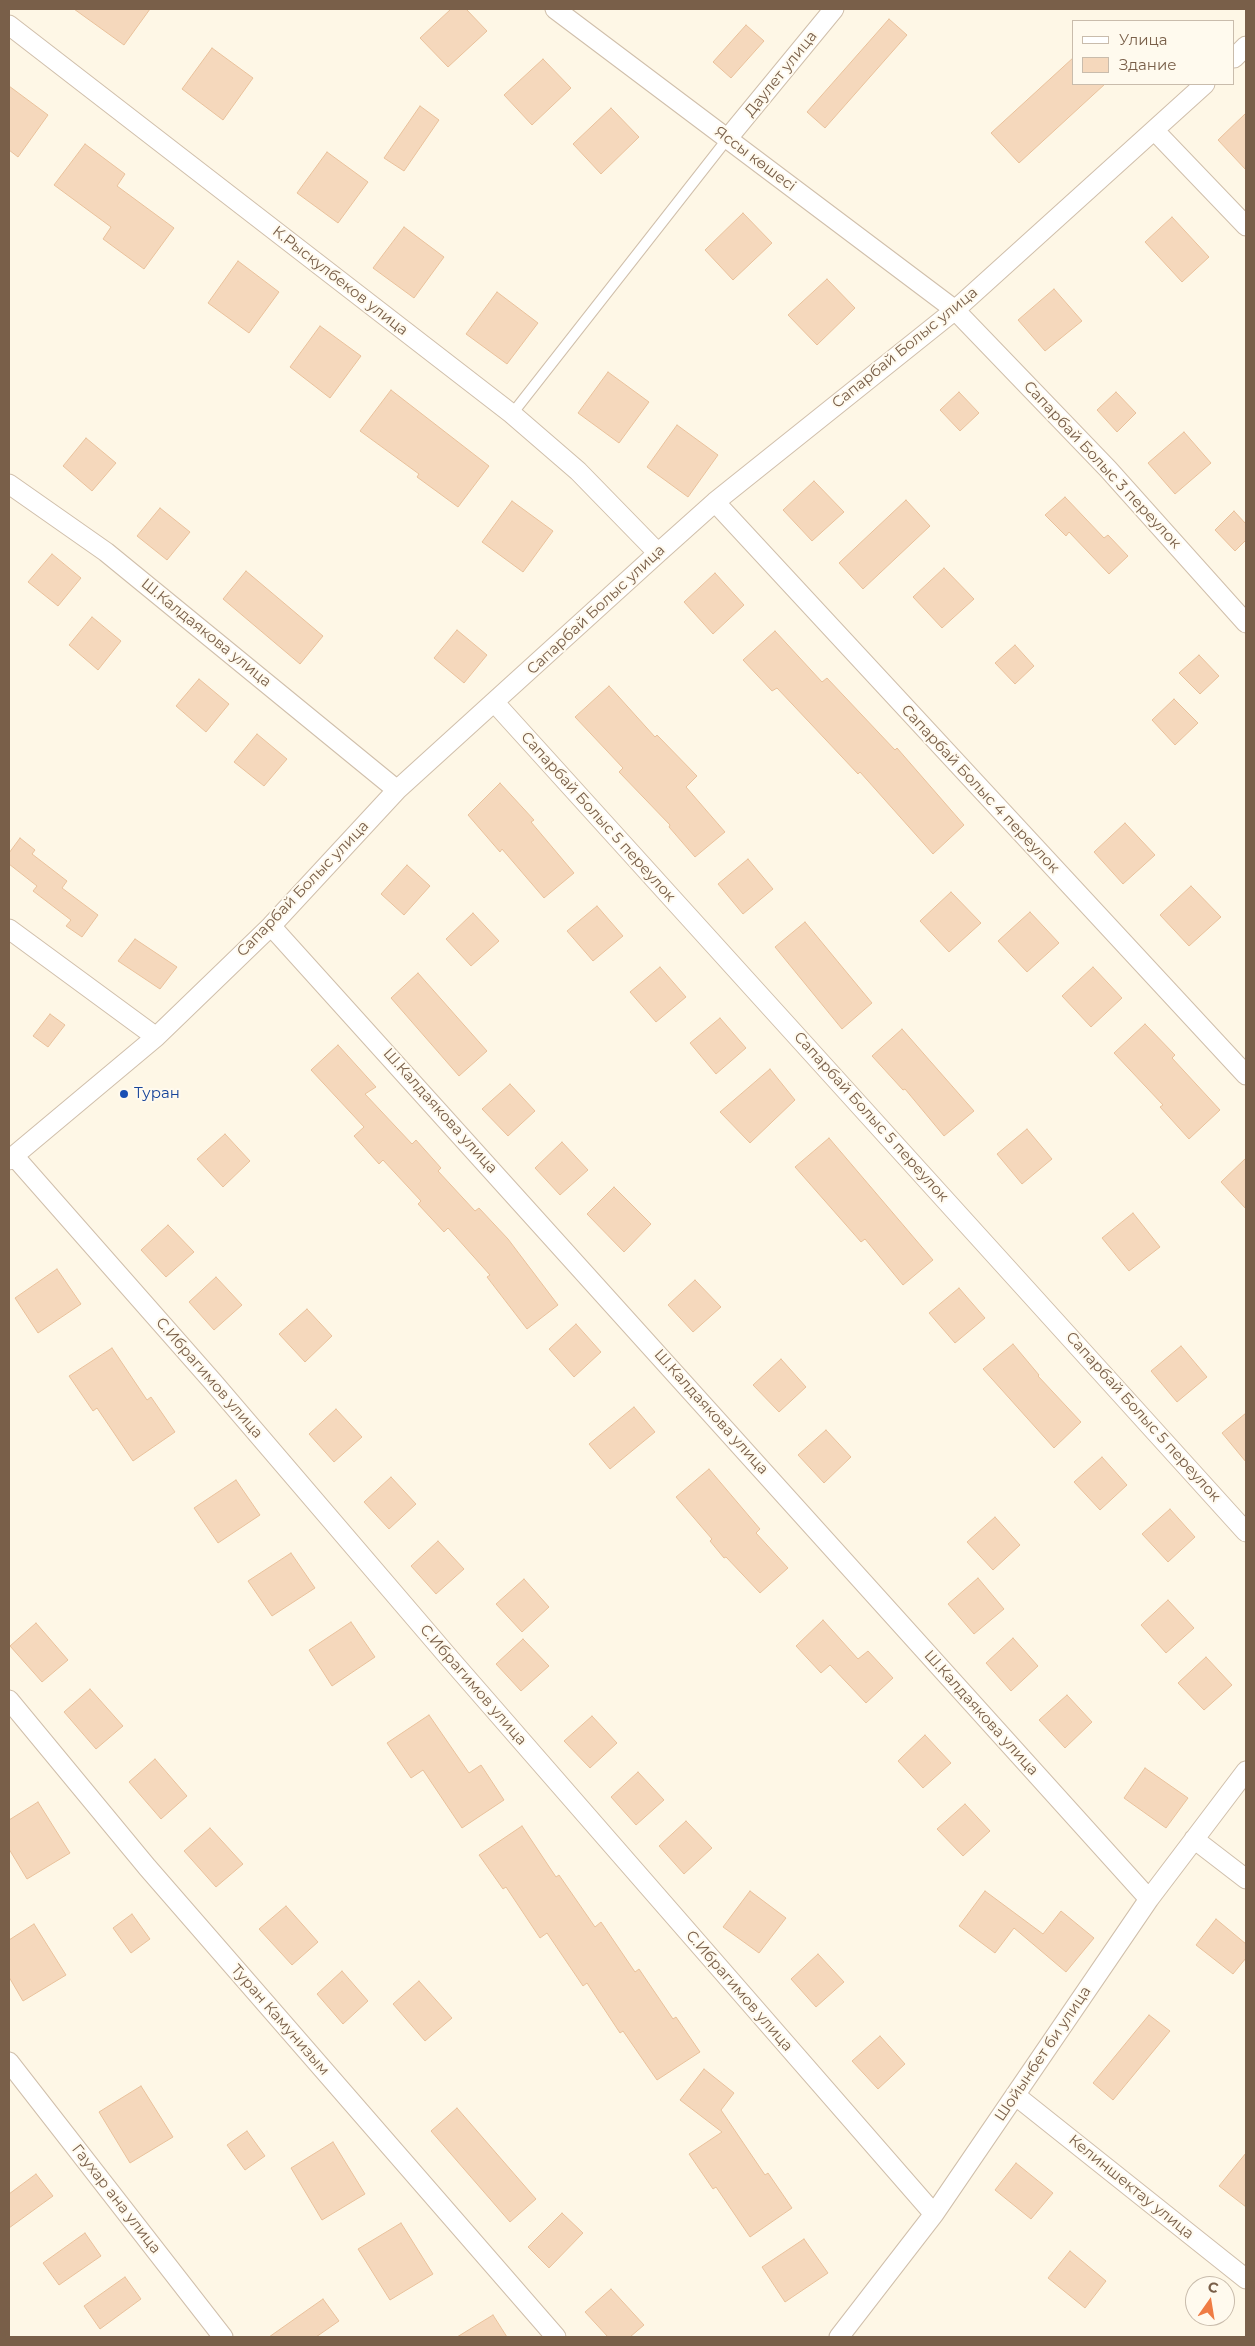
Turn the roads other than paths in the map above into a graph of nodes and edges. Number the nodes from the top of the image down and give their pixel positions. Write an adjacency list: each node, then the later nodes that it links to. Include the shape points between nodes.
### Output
1 (555, 9): 8 (street, Яссы көшесі)
2 (834, 9): 8 (street, Даулет улица)
3 (9, 25): 11 (street, К.Рыскулбеков улица)
4 (1246, 46): 5 (street)
5 (1235, 57)
6 (1204, 85): 7 (street, Сапарбай Болыс улица)
7 (1154, 130): 9 (street); 10 (street, Сапарбай Болыс улица)
8 (728, 138): 10 (street, Яссы көшесі); 11 (lane)
9 (1246, 226)
10 (955, 310): 13 (street, Сапарбай Болыс улица); 15 (street, Сапарбай Болыс 3 переулок, via 1108,469)
11 (512, 414): 14 (street, К.Рыскулбеков улица, via 578,471)
12 (9, 484): 17 (street, Ш.Калдаякова улица, via 113,558)
13 (715, 502): 14 (street, Сапарбай Болыс улица); 21 (street, Сапарбай Болыс 4 переулок)
14 (658, 553): 16 (street, Сапарбай Болыс улица)
15 (1246, 623)
16 (495, 703): 17 (street, Сапарбай Болыс улица); 23 (street, Сапарбай Болыс 5 переулок)
17 (397, 790): 18 (street, Сапарбай Болыс улица)
18 (271, 926): 20 (street, Сапарбай Болыс улица); 28 (street, Ш.Калдаякова улица)
19 (9, 929): 20 (street)
20 (156, 1037): 22 (street, Сапарбай Болыс улица)
21 (1246, 1075)
22 (11, 1158): 31 (street, С.Ибрагимов улица, via 213,1382)
23 (1246, 1532)
24 (9, 1700): 34 (street, Туран Камунизым, via 146,1867)
25 (1246, 1771): 26 (street, Шойынбет би улица)
26 (1194, 1839): 27 (street); 28 (street, Шойынбет би улица)
27 (1246, 1879)
28 (1149, 1899): 30 (street, Шойынбет би улица)
29 (9, 2062): 33 (street, Гаухар ана улица)
30 (1015, 2095): 31 (street, Шойынбет би улица); 32 (street, Келиншектау улица)
31 (934, 2214): 35 (street, Шойынбет би улица)
32 (1246, 2279)
33 (223, 2337)
34 (556, 2337)
35 (841, 2337)

